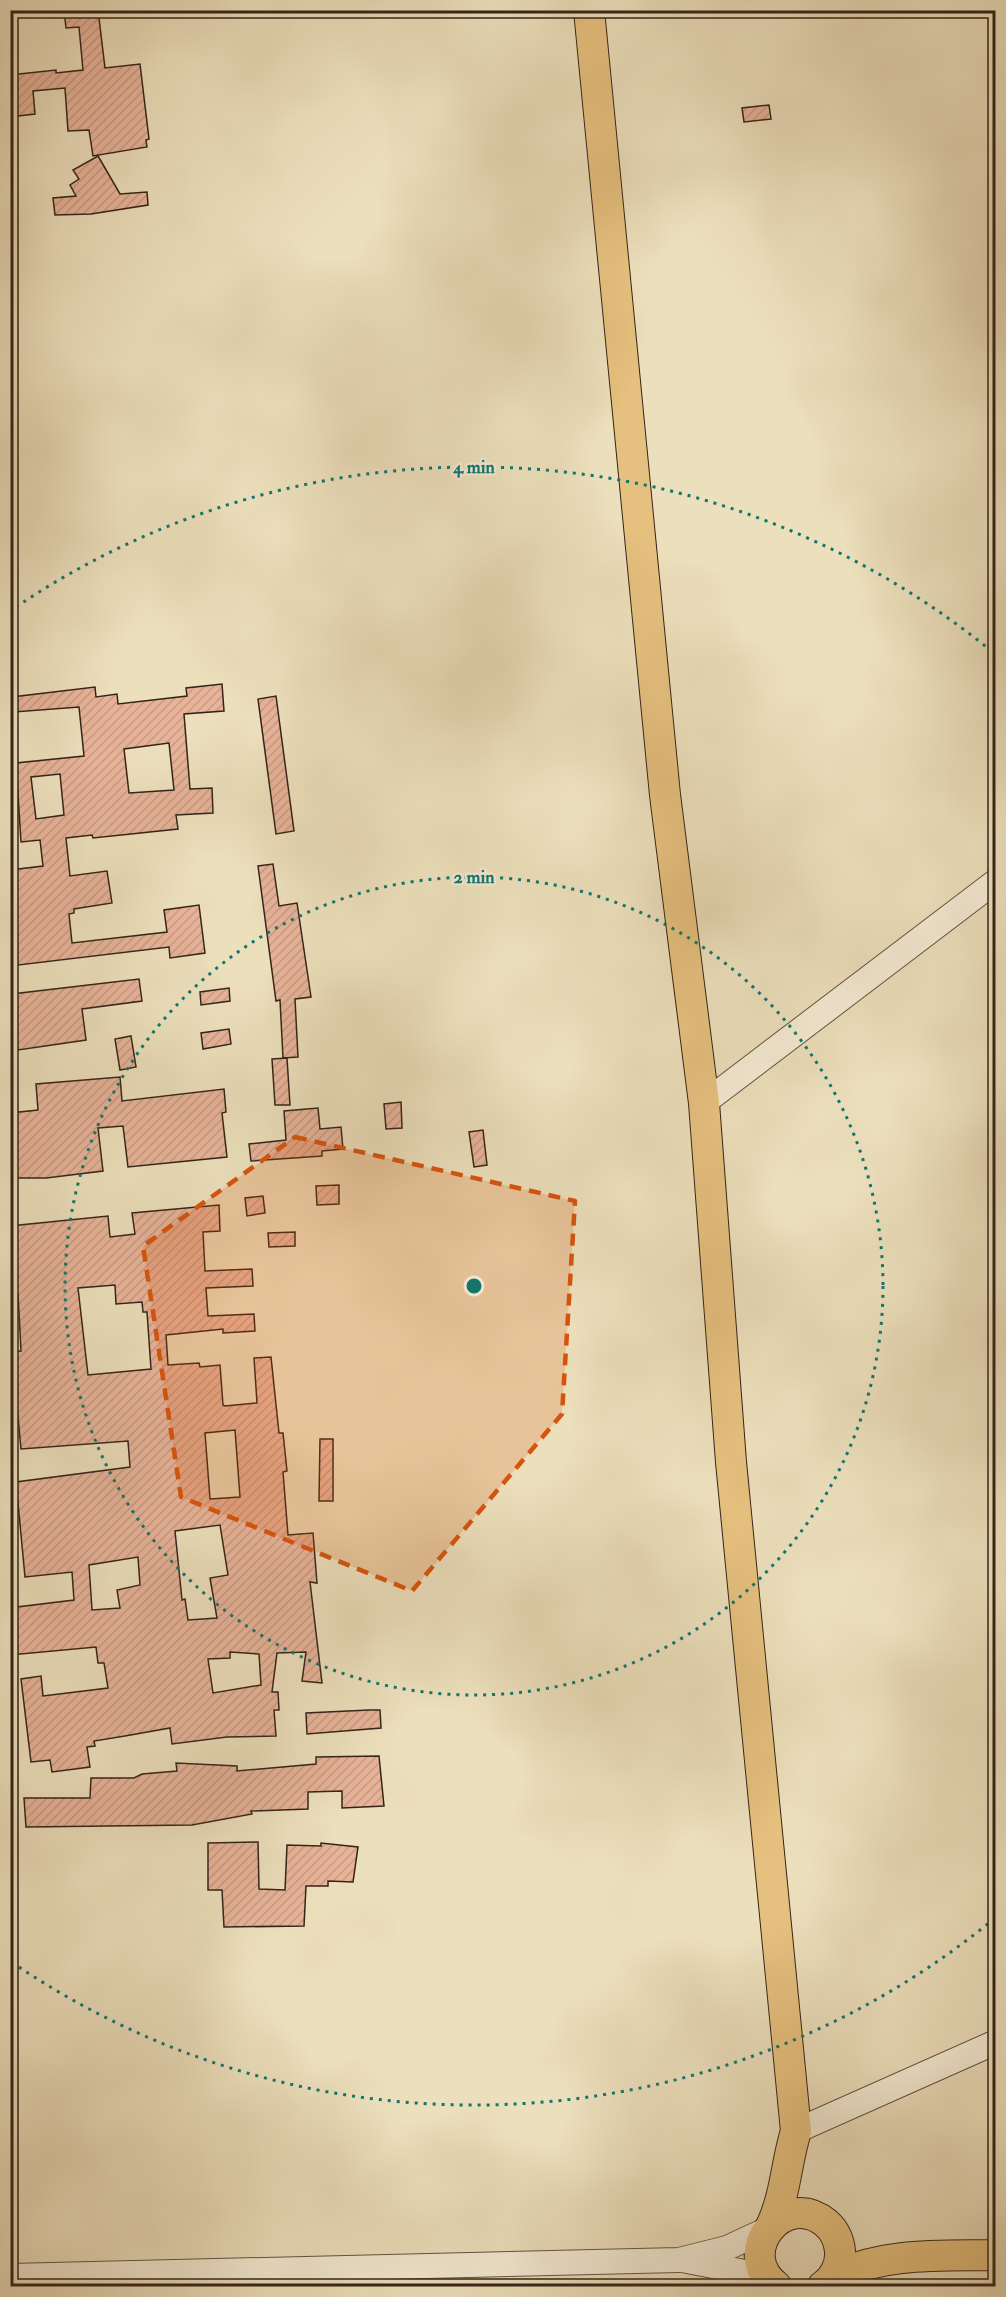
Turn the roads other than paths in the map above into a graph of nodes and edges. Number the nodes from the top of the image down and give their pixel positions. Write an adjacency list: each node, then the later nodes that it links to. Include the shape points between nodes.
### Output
1 (589, 10): 3 (main road, via 665,795)
2 (996, 881): 3 (street)
3 (704, 1103): 5 (main road, via 731,1462)
4 (996, 2042): 5 (street)
5 (793, 2141): 6 (main road, via 800,2193); 7 (main road, via 782,2202)
6 (827, 2225): 7 (main road, via 795,2213); 9 (main road, via 850,2245); 13 (main road, via 840,2254)
7 (770, 2226): 10 (street, via 727,2248); 12 (main road, via 759,2252)
8 (996, 2254): 9 (main road)
9 (905, 2257): 13 (main road, via 868,2262)
10 (679, 2260): 11 (street); 12 (street)
11 (10, 2276)
12 (771, 2281)
13 (828, 2283)

